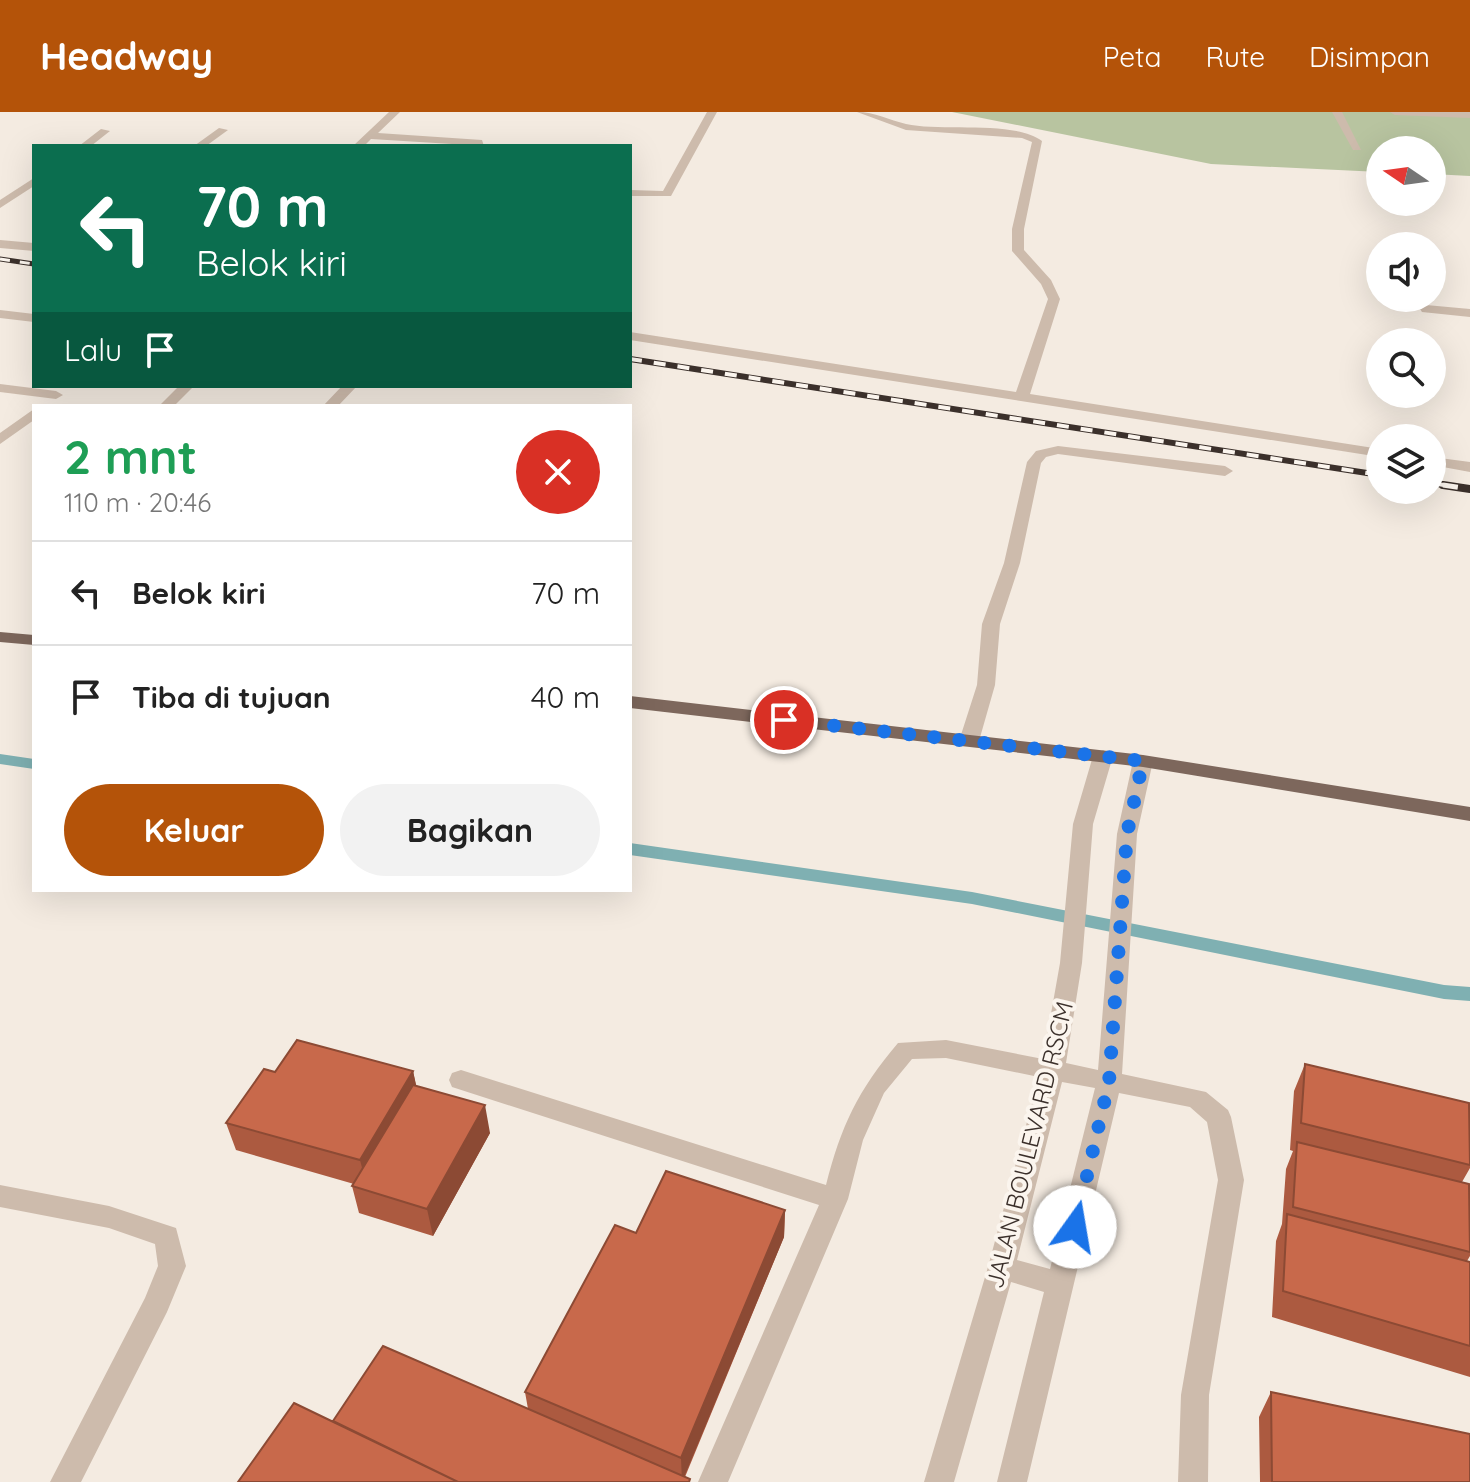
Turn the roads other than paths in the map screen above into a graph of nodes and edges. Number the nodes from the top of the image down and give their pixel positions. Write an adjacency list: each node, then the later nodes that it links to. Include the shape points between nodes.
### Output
1 (395, 112): 9 (street)
2 (712, 112): 16 (street, via 667,194)
3 (862, 112): 29 (street, via 906,127 1024,135 1037,141 1018,251 1054,299)
4 (1337, 112): 14 (street)
5 (1395, 112): 6 (street)
6 (1470, 115)
7 (223, 130): 11 (street)
8 (105, 131): 10 (street)
9 (369, 136): 12 (street); 13 (street)
10 (87, 144)
11 (202, 144)
12 (360, 144)
13 (478, 144)
14 (1357, 148)
15 (32, 182): 17 (street)
16 (632, 193)
17 (0, 205)
18 (0, 244): 19 (street)
19 (32, 247)
20 (1446, 311): 21 (street)
21 (1470, 313)
22 (0, 314): 23 (street)
23 (32, 318)
24 (632, 336): 29 (street)
25 (0, 388): 28 (street)
26 (185, 388): 31 (street)
27 (348, 388): 32 (street)
28 (62, 390): 30 (street)
29 (1022, 396): 35 (street)
30 (45, 404)
31 (168, 404)
32 (332, 404)
33 (32, 415): 34 (street)
34 (0, 440)
35 (1366, 451)
36 (1446, 463): 37 (street)
37 (1470, 467)
38 (1225, 471): 42 (street, via 1058,450 1041,454 1034,462 1012,563 991,624 986,685)
39 (0, 637): 40 (main road)
40 (32, 640)
41 (632, 702): 42 (main road)
42 (969, 741): 43 (main road)
43 (1103, 756): 44 (main road); 46 (street, JALAN BOULEVARD RSCM, via 1083,824 1071,963)
44 (1143, 761): 45 (main road); 48 (street, via 1127,834)
45 (1470, 814)
46 (1053, 1070): 48 (street); 50 (street, via 946,1049 906,1050 875,1087 850,1140); 51 (street, JALAN BOULEVARD RSCM)
47 (461, 1080): 50 (street)
48 (1109, 1082): 52 (street); 57 (street, via 1197,1099 1219,1117 1225,1139 1231,1180 1195,1395)
49 (0, 1196): 53 (street, via 109,1217 167,1236 172,1266 157,1303)
50 (835, 1199): 54 (street)
51 (1002, 1267): 52 (street); 55 (street, JALAN BOULEVARD RSCM)
52 (1061, 1285): 56 (street)
53 (65, 1482)
54 (713, 1482)
55 (939, 1482)
56 (1012, 1482)
57 (1193, 1482)

